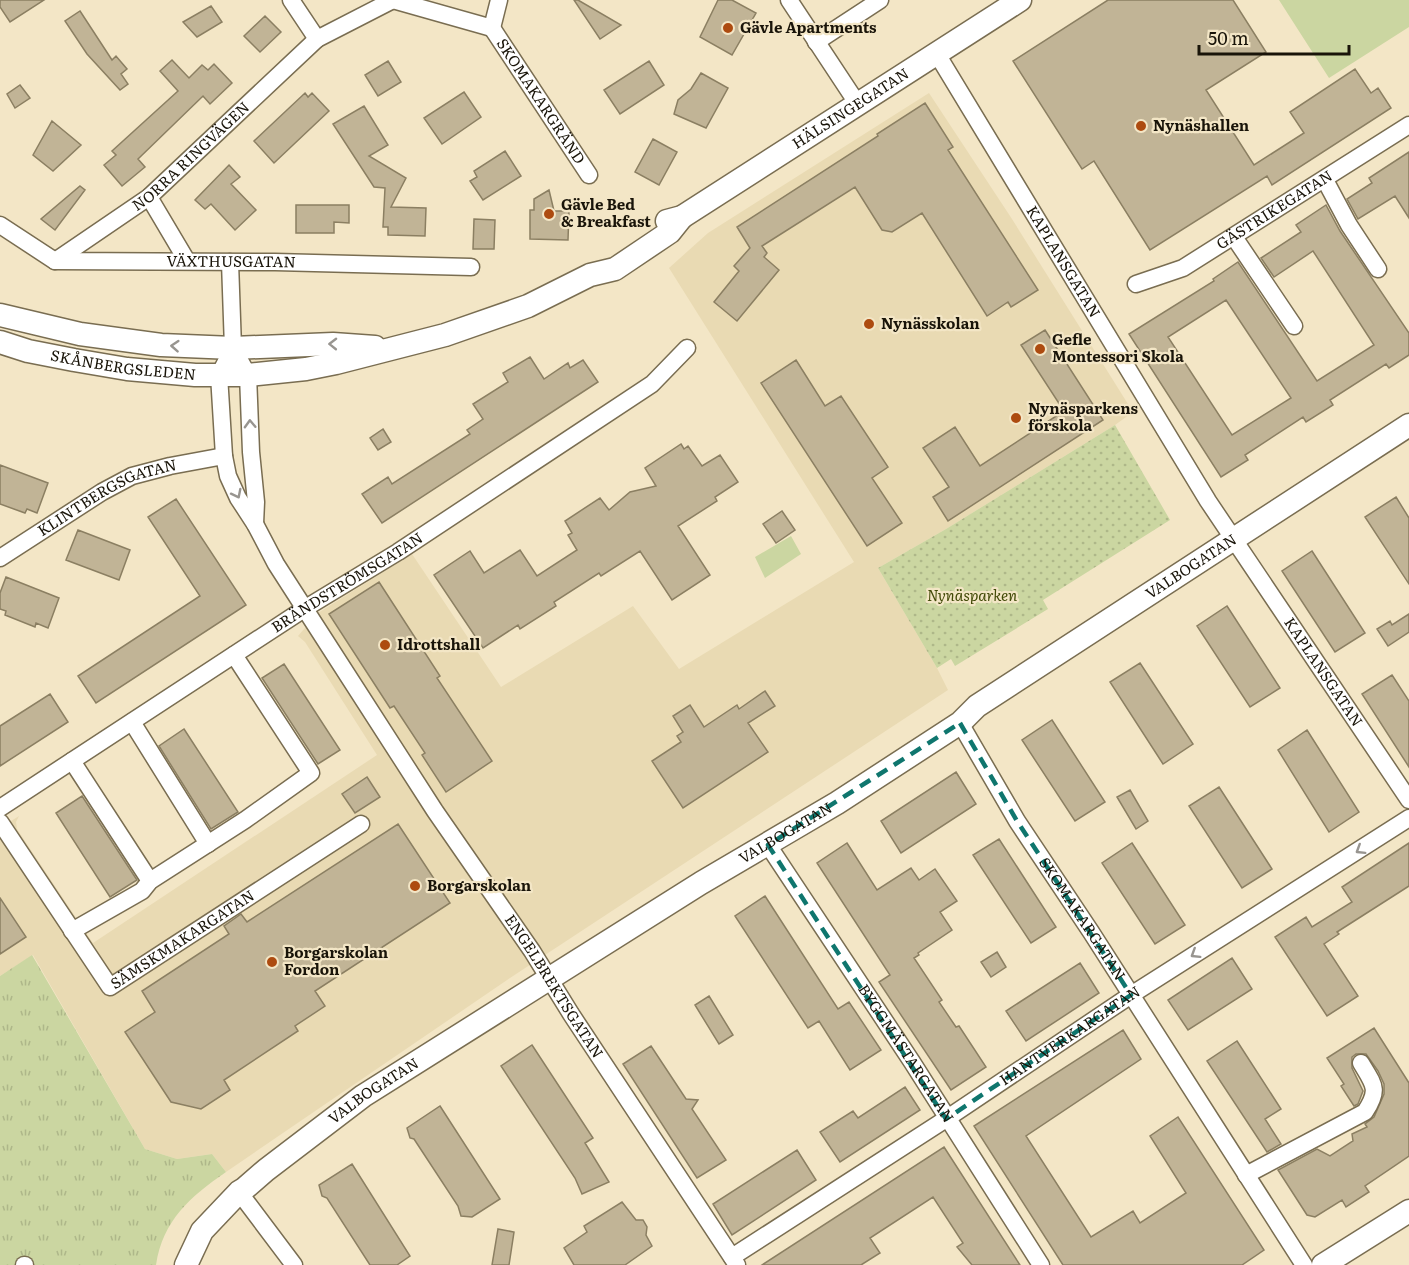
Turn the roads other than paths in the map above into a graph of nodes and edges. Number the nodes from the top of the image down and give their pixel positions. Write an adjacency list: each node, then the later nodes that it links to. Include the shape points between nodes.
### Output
1 (291, 0): 8 (street)
2 (393, 0): 7 (street); 8 (street, NORRA RINGVÄGEN)
3 (499, 0): 7 (street)
4 (789, 0): 9 (street)
5 (880, 0): 9 (street)
6 (1020, 0): 10 (street, HÄLSINGEGATAN)
7 (492, 28): 13 (street, SKOMAKARGRÄND)
8 (317, 39): 15 (street, NORRA RINGVÄGEN)
9 (816, 42): 11 (street)
10 (937, 54): 11 (street, HÄLSINGEGATAN); 35 (street, KAPLANSGATAN)
11 (857, 103): 29 (street, HÄLSINGEGATAN, via 682,217 663,222 607,255 590,275 496,318)
12 (1409, 126): 14 (street, GÄSTRIKEGATAN)
13 (589, 175)
14 (1325, 180): 17 (street, GÄSTRIKEGATAN); 22 (street)
15 (149, 197): 18 (street, NORRA RINGVÄGEN); 19 (street)
16 (0, 225): 18 (street)
17 (1234, 237): 23 (street, GÄSTRIKEGATAN, via 1183,268); 25 (street)
18 (56, 261): 19 (street, VÄXTHUSGATAN)
19 (186, 261): 20 (street, VÄXTHUSGATAN)
20 (230, 262): 21 (street, VÄXTHUSGATAN); 27 (street)
21 (471, 267)
22 (1378, 269)
23 (1136, 284)
24 (0, 315): 27 (street, SKÅNBERGSLEDEN, one-way to 24, via 116,340 50,329)
25 (1294, 326)
26 (0, 342): 30 (street, SKÅNBERGSLEDEN, via 116,367)
27 (233, 348): 29 (street, HÄLSINGEGATAN, one-way to 27, via 333,344); 30 (street); 31 (street, ENGELBREKTSGATAN)
28 (687, 348): 37 (street, BRÄNDSTRÖMSGATAN, via 652,384 398,552)
29 (392, 349): 31 (street, HÄLSINGEGATAN, via 306,369)
30 (219, 375): 31 (street, SKÅNBERGSLEDEN); 33 (street, ENGELBREKTSGATAN)
31 (248, 375): 34 (street, ENGELBREKTSGATAN, one-way to 31)
32 (1409, 425): 35 (street, VALBOGATAN)
33 (224, 456): 34 (street, ENGELBREKTSGATAN, one-way to 34, via 238,498); 36 (street, KLINTBERGSGATAN, via 132,476)
34 (255, 524): 37 (street, ENGELBREKTSGATAN)
35 (1234, 538): 40 (street, VALBOGATAN, via 977,706); 42 (street, KAPLANSGATAN)
36 (0, 558)
37 (304, 609): 38 (street, BRÄNDSTRÖMSGATAN); 51 (street, ENGELBREKTSGATAN)
38 (234, 655): 39 (street, BRÄNDSTRÖMSGATAN); 47 (street, via 310,773)
39 (132, 722): 41 (street, BRÄNDSTRÖMSGATAN); 47 (street)
40 (960, 723): 48 (street, VALBOGATAN); 52 (street, SKOMAKARGATAN, via 1017,821)
41 (72, 761): 43 (street, BRÄNDSTRÖMSGATAN); 49 (street)
42 (1409, 800)
43 (0, 808)
44 (1409, 818): 52 (street, HANTVERKARGATAN, one-way to 52)
45 (0, 822): 50 (street, SÄMSKMAKARGATAN)
46 (361, 824): 50 (street, SÄMSKMAKARGATAN, via 110,987)
47 (208, 844): 49 (street)
48 (768, 845): 51 (street, VALBOGATAN); 54 (street, BYGGMÄSTARGATAN)
49 (150, 881): 50 (street, via 142,891)
50 (72, 931)
51 (549, 979): 56 (street, VALBOGATAN, via 363,1096); 58 (street, ENGELBREKTSGATAN)
52 (1131, 995): 54 (street, HANTVERKARGATAN); 55 (street, SKOMAKARGATAN)
53 (1361, 1063): 55 (street, via 1373,1084 1374,1098 1365,1112)
54 (946, 1119): 58 (street, HANTVERKARGATAN); 61 (street, BYGGMÄSTARGATAN)
55 (1246, 1175): 62 (street, SKOMAKARGATAN)
56 (239, 1191): 59 (street, VALBOGATAN, via 202,1230); 60 (street)
57 (1409, 1211): 63 (street)
58 (735, 1261)
59 (186, 1265)
60 (294, 1265)
61 (1041, 1265)
62 (1304, 1265)
63 (1323, 1265)

